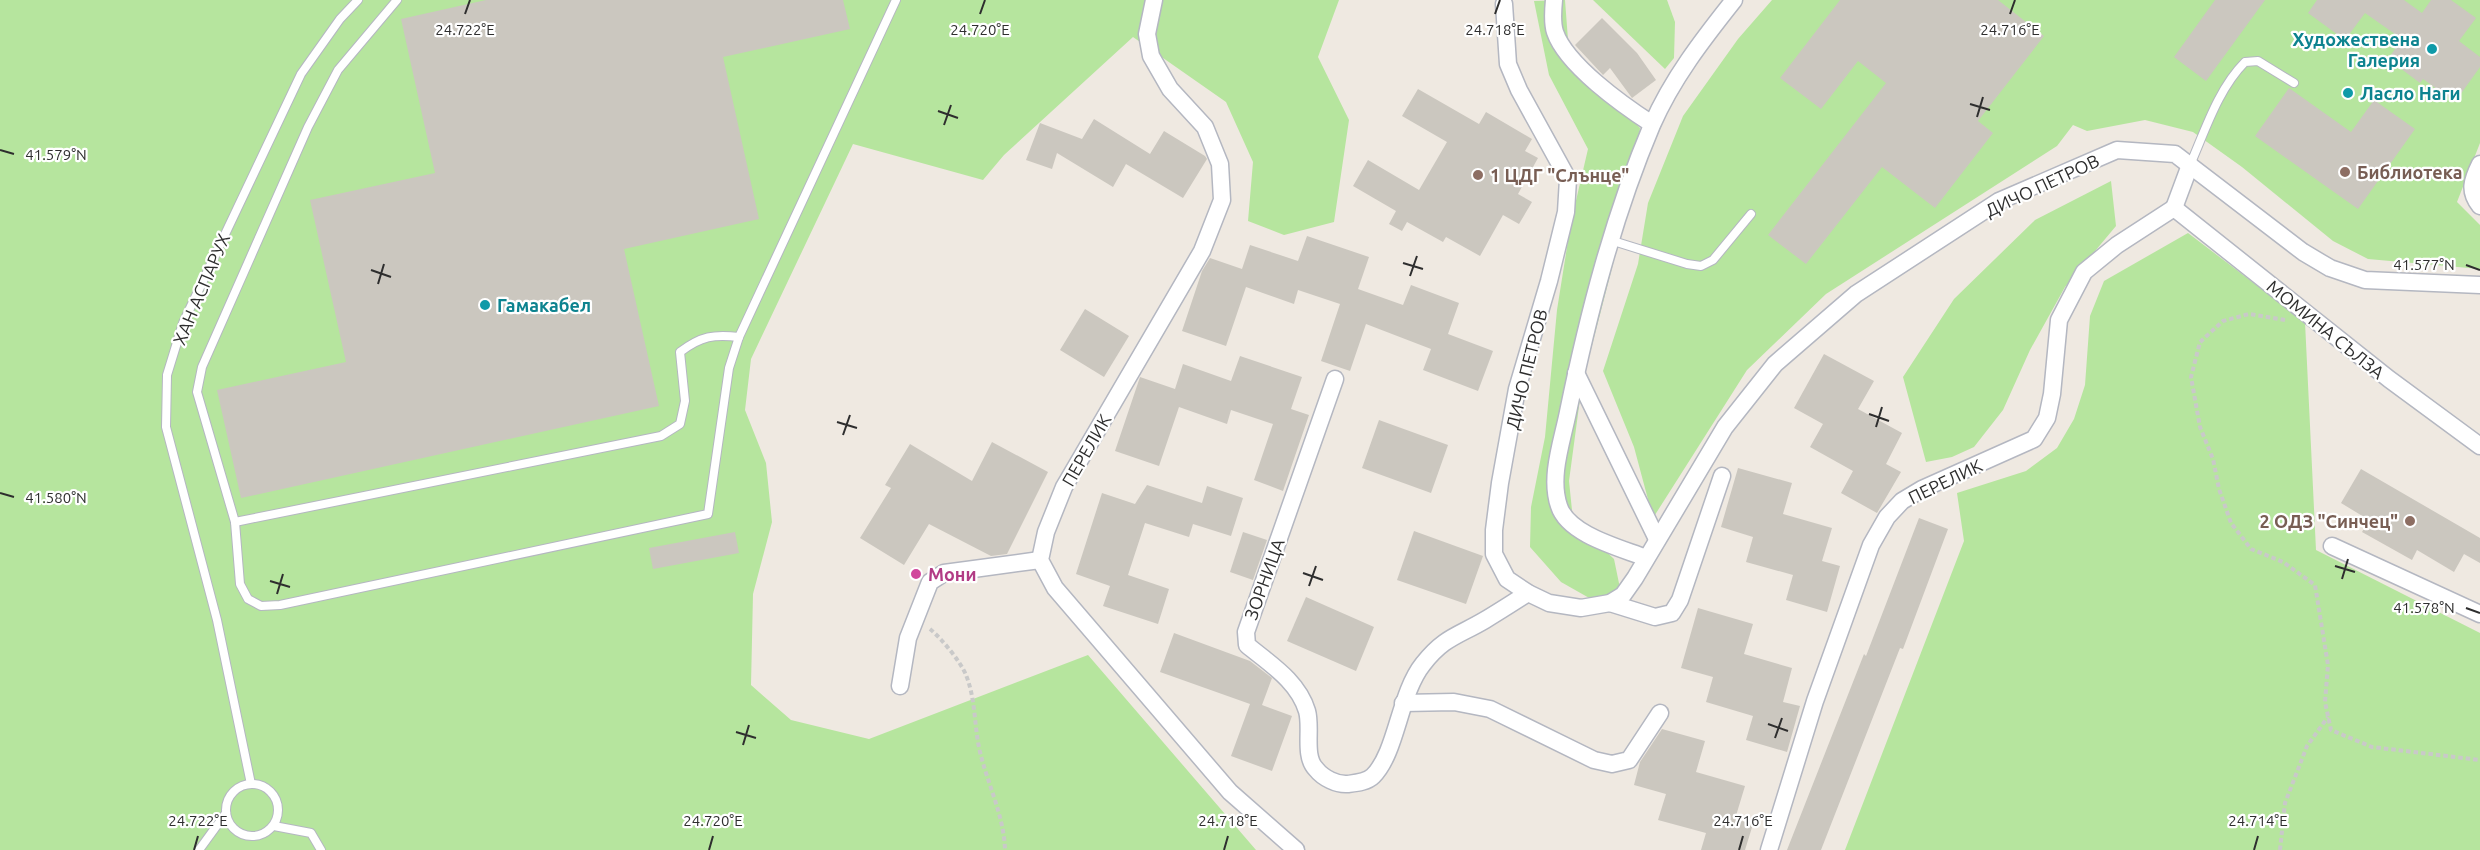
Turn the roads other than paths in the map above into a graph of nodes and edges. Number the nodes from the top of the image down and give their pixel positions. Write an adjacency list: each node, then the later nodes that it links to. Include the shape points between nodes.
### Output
1 (358, 0): 33 (lane, ХАН АСПАРУХ, via 301,74 183,323 167,375 166,427 218,620)
2 (397, 0): 22 (lane, via 338,70 308,127 202,367 197,392)
3 (896, 0): 17 (lane)
4 (1154, 0): 26 (street, ПЕРЕЛИК, via 1147,34 1151,56 1170,89 1205,127 1220,164 1222,200 1202,251 1064,487 1046,532)
5 (1554, 0): 9 (street, via 1555,32 1573,61 1627,108)
6 (1734, 0): 9 (street, via 1680,71)
7 (1504, 4): 27 (street, ДИЧО ПЕТРОВ, via 1509,64 1568,179 1566,212 1517,389 1494,530 1494,554 1507,579)
8 (2294, 83): 11 (lane, via 2258,61 2245,62 2235,72)
9 (1652, 124): 15 (street)
10 (2480, 164): 12 (street, via 2472,181 2473,197)
11 (2190, 165): 13 (street); 16 (street, ДИЧО ПЕТРОВ, via 2303,252 2330,268 2365,280); 23 (street, ДИЧО ПЕТРОВ, via 2175,154 2116,150 1999,201 1856,294 1775,364 1725,427)
12 (2480, 206)
13 (2175, 208): 20 (street, МОМИНА СЪЛЗА, via 2388,379); 39 (street, ПЕРЕЛИК, via 2118,244 2084,272 2059,320 2047,418 2034,439 1923,489 1902,501 1887,517 1871,545 1815,701)
14 (1751, 214): 15 (lane, via 1713,260 1701,266)
15 (1610, 239): 18 (street)
16 (2480, 285)
17 (740, 337): 22 (lane, via 716,335 695,340 680,352 683,413 680,424 661,436); 22 (lane, via 729,368 708,514 261,606 248,599 240,584)
18 (1576, 373): 23 (street); 25 (street, via 1555,477 1559,508 1578,530)
19 (1335, 379): 31 (street, ЗОРНИЦА, via 1246,632 1247,645 1299,693 1308,713 1314,768 1341,784 1372,777 1384,760)
20 (2480, 446)
21 (1722, 476): 28 (street, via 1680,600 1672,613 1655,617)
22 (235, 522)
23 (1657, 539): 25 (street, ДИЧО ПЕТРОВ)
24 (2332, 546): 29 (street)
25 (1646, 558): 28 (street, ДИЧО ПЕТРОВ, via 1623,595)
26 (1040, 560): 30 (street, via 944,573 930,582 908,638); 38 (street, via 1055,588 1230,792)
27 (1528, 593): 28 (street, ДИЧО ПЕТРОВ, via 1549,603 1581,608); 31 (street, ЗОРНИЦА, via 1446,639 1421,665)
28 (1610, 603)
29 (2480, 614)
30 (900, 686)
31 (1403, 703): 32 (street, via 1454,702 1490,709 1594,760 1612,764 1629,760)
32 (1660, 713)
33 (251, 784): 34 (lane, via 235,790); 35 (lane, via 267,788 278,801)
34 (226, 813): 35 (lane, via 228,822 241,835 259,836); 36 (lane)
35 (274, 826): 37 (lane, via 311,833)
36 (199, 850)
37 (321, 850)
38 (1296, 850)
39 (1769, 850)

